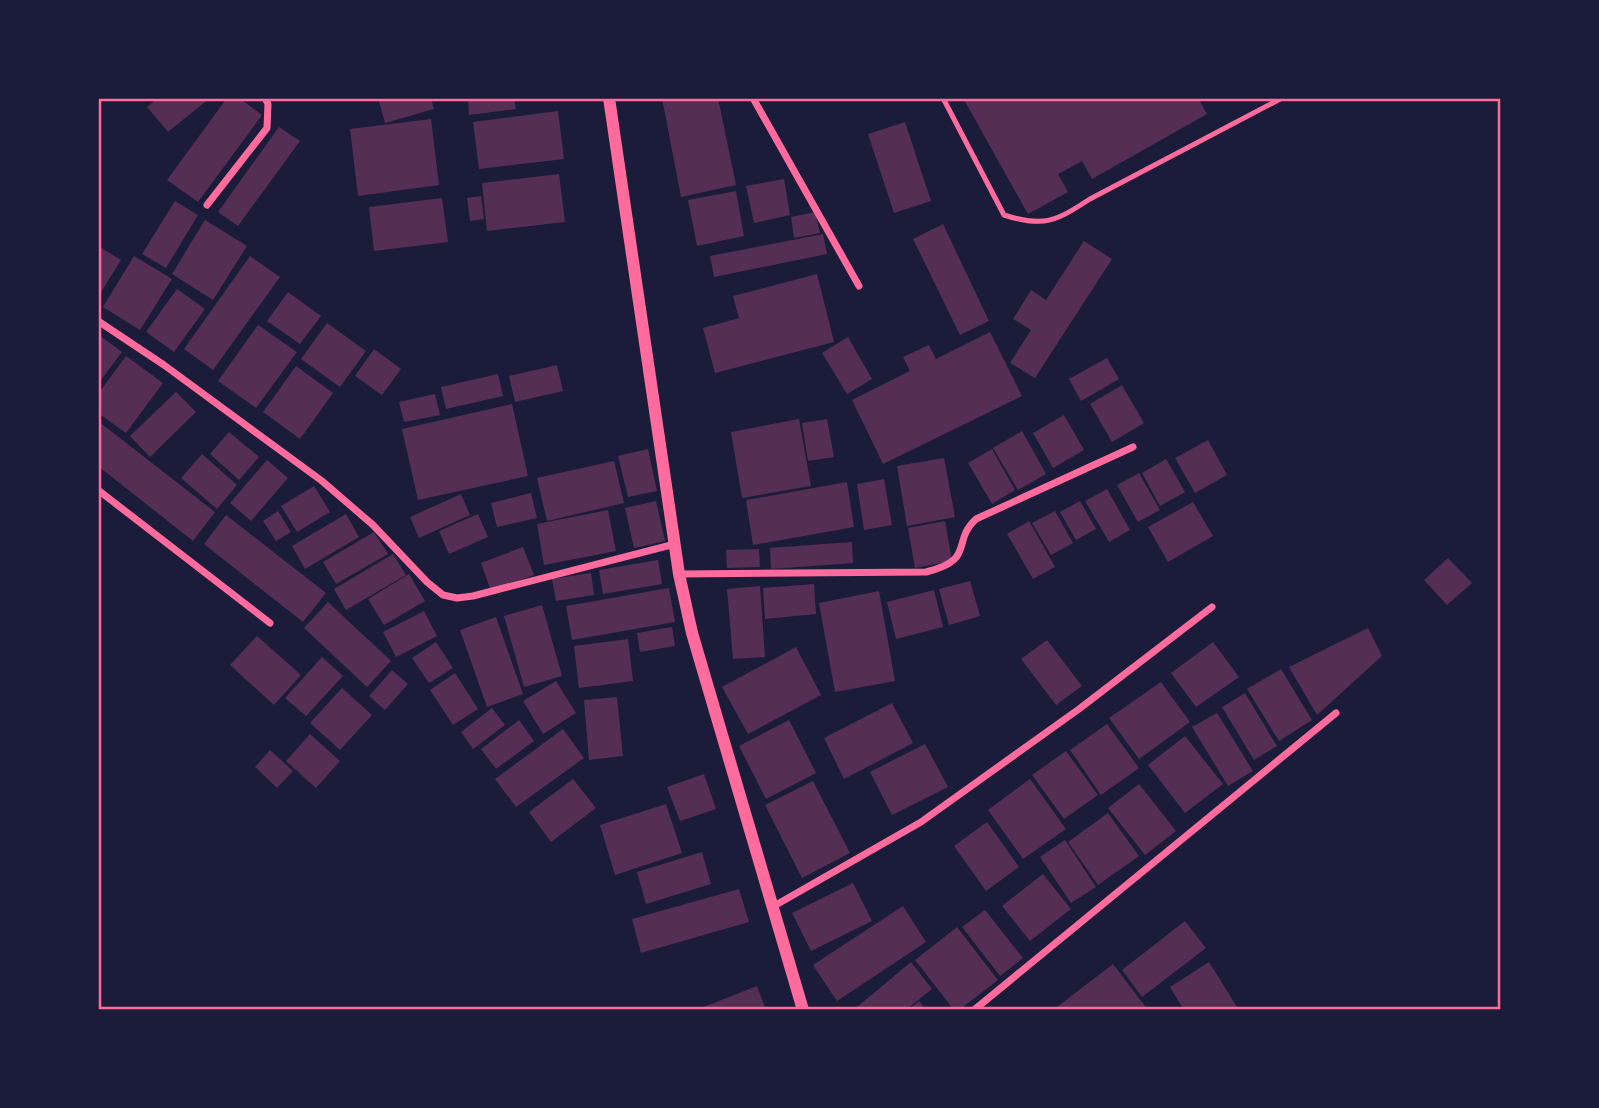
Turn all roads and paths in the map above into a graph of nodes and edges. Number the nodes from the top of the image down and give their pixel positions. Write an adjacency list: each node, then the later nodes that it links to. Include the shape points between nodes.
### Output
1 (265, 98): 6 (street, via 267,128)
2 (610, 98): 11 (street)
3 (753, 98): 7 (street)
4 (943, 98): 5 (lane, via 1004,215 1027,222 1060,218)
5 (1282, 98)
6 (207, 205)
7 (859, 286)
8 (98, 321): 11 (street, via 322,481 443,595 473,596)
9 (1133, 447): 12 (street, via 976,519 968,527 958,558 944,568 926,572)
10 (98, 490): 14 (street)
11 (675, 544): 12 (street)
12 (679, 574): 16 (street)
13 (1212, 607): 16 (street, via 920,822)
14 (270, 623)
15 (1336, 713): 18 (street)
16 (774, 906): 17 (street)
17 (803, 1010)
18 (974, 1010)

